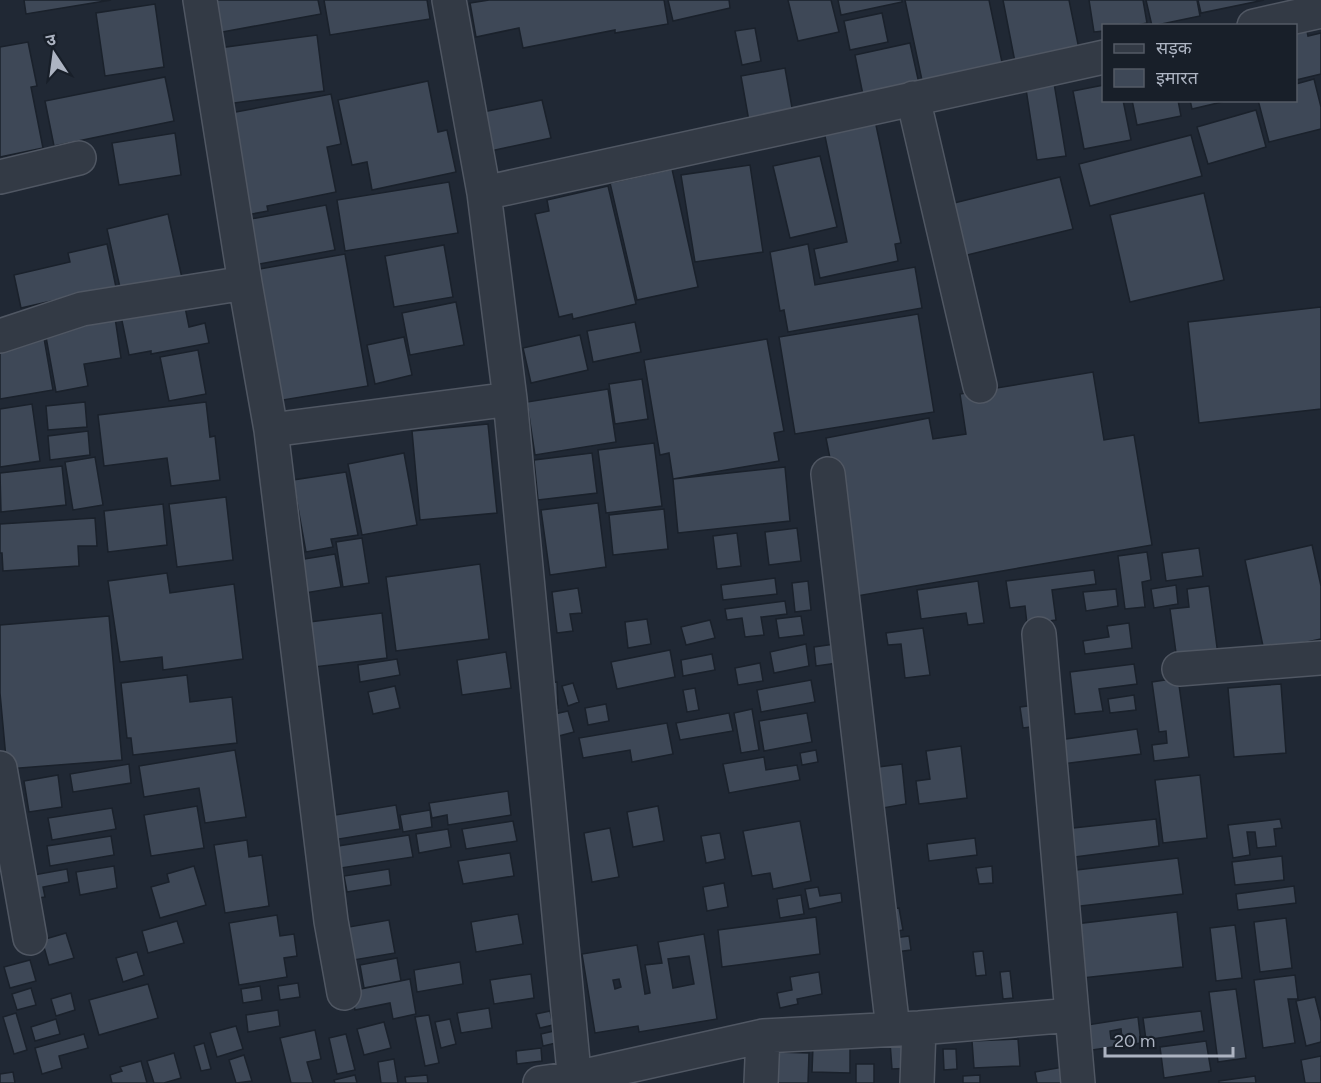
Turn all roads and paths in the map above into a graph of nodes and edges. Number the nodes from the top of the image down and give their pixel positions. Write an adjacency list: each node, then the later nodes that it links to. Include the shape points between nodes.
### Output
1 (200, 0): 10 (street)
2 (449, 0): 9 (street)
3 (1321, 11): 4 (street)
4 (1263, 24)
5 (1102, 57): 6 (street)
6 (913, 98): 9 (street); 12 (street)
7 (79, 158): 8 (street)
8 (0, 177)
9 (484, 193): 13 (street)
10 (245, 283): 11 (street, via 82,309); 14 (street)
11 (0, 336)
12 (980, 386)
13 (510, 399): 14 (street); 25 (street)
14 (271, 430): 21 (street, via 331,921)
15 (828, 474): 23 (street)
16 (1040, 634): 22 (street)
17 (1321, 658): 18 (street)
18 (1179, 669)
19 (0, 768): 20 (street)
20 (30, 938)
21 (344, 993)
22 (1072, 1015): 23 (street); 29 (street)
23 (906, 1029): 24 (street); 28 (street)
24 (763, 1036): 25 (street); 27 (street)
25 (575, 1081): 26 (street)
26 (540, 1083)
27 (761, 1083)
28 (917, 1083)
29 (1078, 1083)

